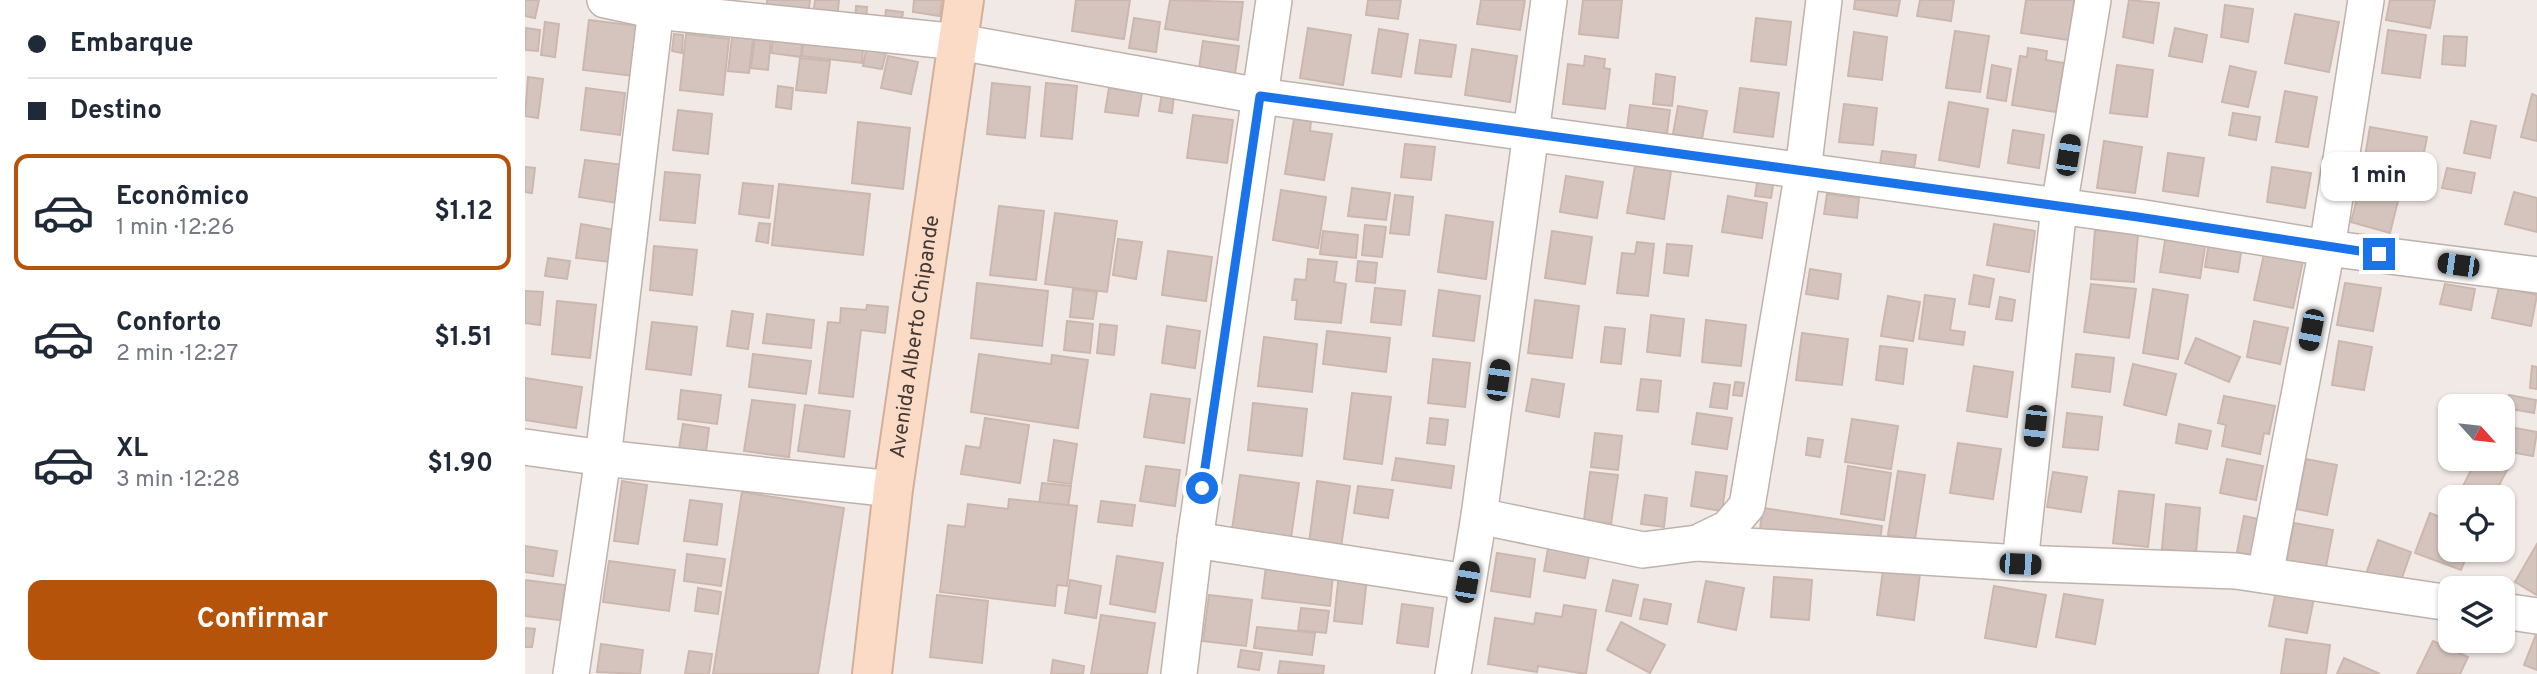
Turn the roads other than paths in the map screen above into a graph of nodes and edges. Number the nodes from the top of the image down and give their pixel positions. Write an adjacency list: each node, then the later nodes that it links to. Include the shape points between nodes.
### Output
1 (605, 0): 8 (street)
2 (964, 0): 9 (main road, Avenida Alberto Chipande)
3 (1274, 0): 10 (street)
4 (1549, 0): 11 (street)
5 (1824, 0): 12 (street)
6 (2093, 0): 13 (street)
7 (2366, 0): 14 (street)
8 (657, 6): 9 (street); 17 (street)
9 (959, 42): 10 (street); 18 (main road, Avenida Alberto Chipande)
10 (1260, 96): 11 (street); 20 (street)
11 (1532, 135): 12 (street); 19 (street)
12 (1803, 171): 13 (street); 21 (street, via 1747,506 1728,528)
13 (2059, 207): 14 (street); 22 (street)
14 (2327, 248): 15 (street); 23 (street)
15 (2537, 275)
16 (525, 447): 17 (street)
17 (603, 458): 18 (street); 28 (street)
18 (893, 489): 29 (main road, Avenida Alberto Chipande)
19 (1479, 516): 21 (street, via 1643,550); 24 (street)
20 (1195, 540): 24 (street); 30 (street)
21 (1697, 543): 22 (street)
22 (2020, 564): 23 (street)
23 (2265, 575): 25 (street)
24 (1467, 582): 31 (street)
25 (2438, 601)
26 (2515, 613): 27 (street)
27 (2537, 616)
28 (571, 674)
29 (872, 674)
30 (1179, 674)
31 (1453, 674)

